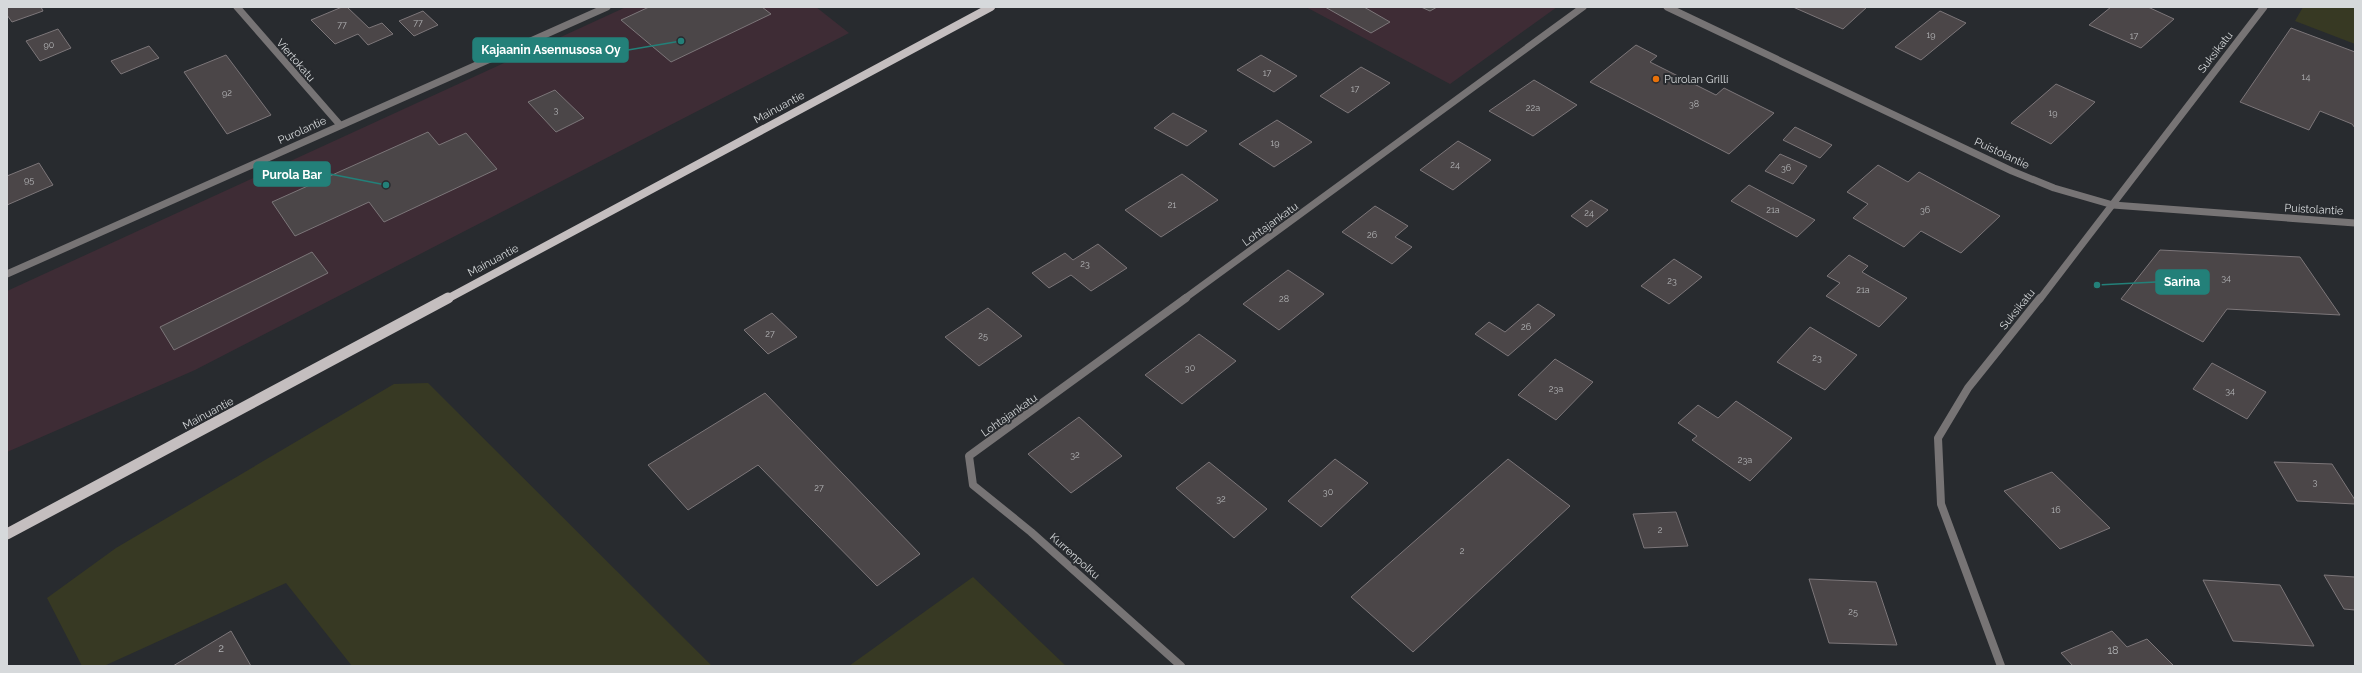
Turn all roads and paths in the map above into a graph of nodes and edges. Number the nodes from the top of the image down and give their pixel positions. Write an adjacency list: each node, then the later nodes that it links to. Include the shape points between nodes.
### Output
1 (237, 7): 7 (street, Viertokatu)
2 (607, 7): 7 (street, Purolantie)
3 (991, 7): 12 (main road, Mainuantie)
4 (1583, 7): 11 (street, Lohtajankatu)
5 (1667, 7): 8 (street, Puistolantie, via 2012,171 2054,188)
6 (2264, 7): 8 (street, Suksikatu, via 2149,154)
7 (340, 125): 10 (street, Purolantie)
8 (2113, 205): 9 (street, Puistolantie); 14 (street, Suksikatu, via 1968,388 1938,438 1941,504)
9 (2355, 223)
10 (7, 274)
11 (969, 456): 13 (street, Kurrenpolku, via 973,485 1031,532)
12 (7, 534)
13 (1181, 666)
14 (2001, 666)

